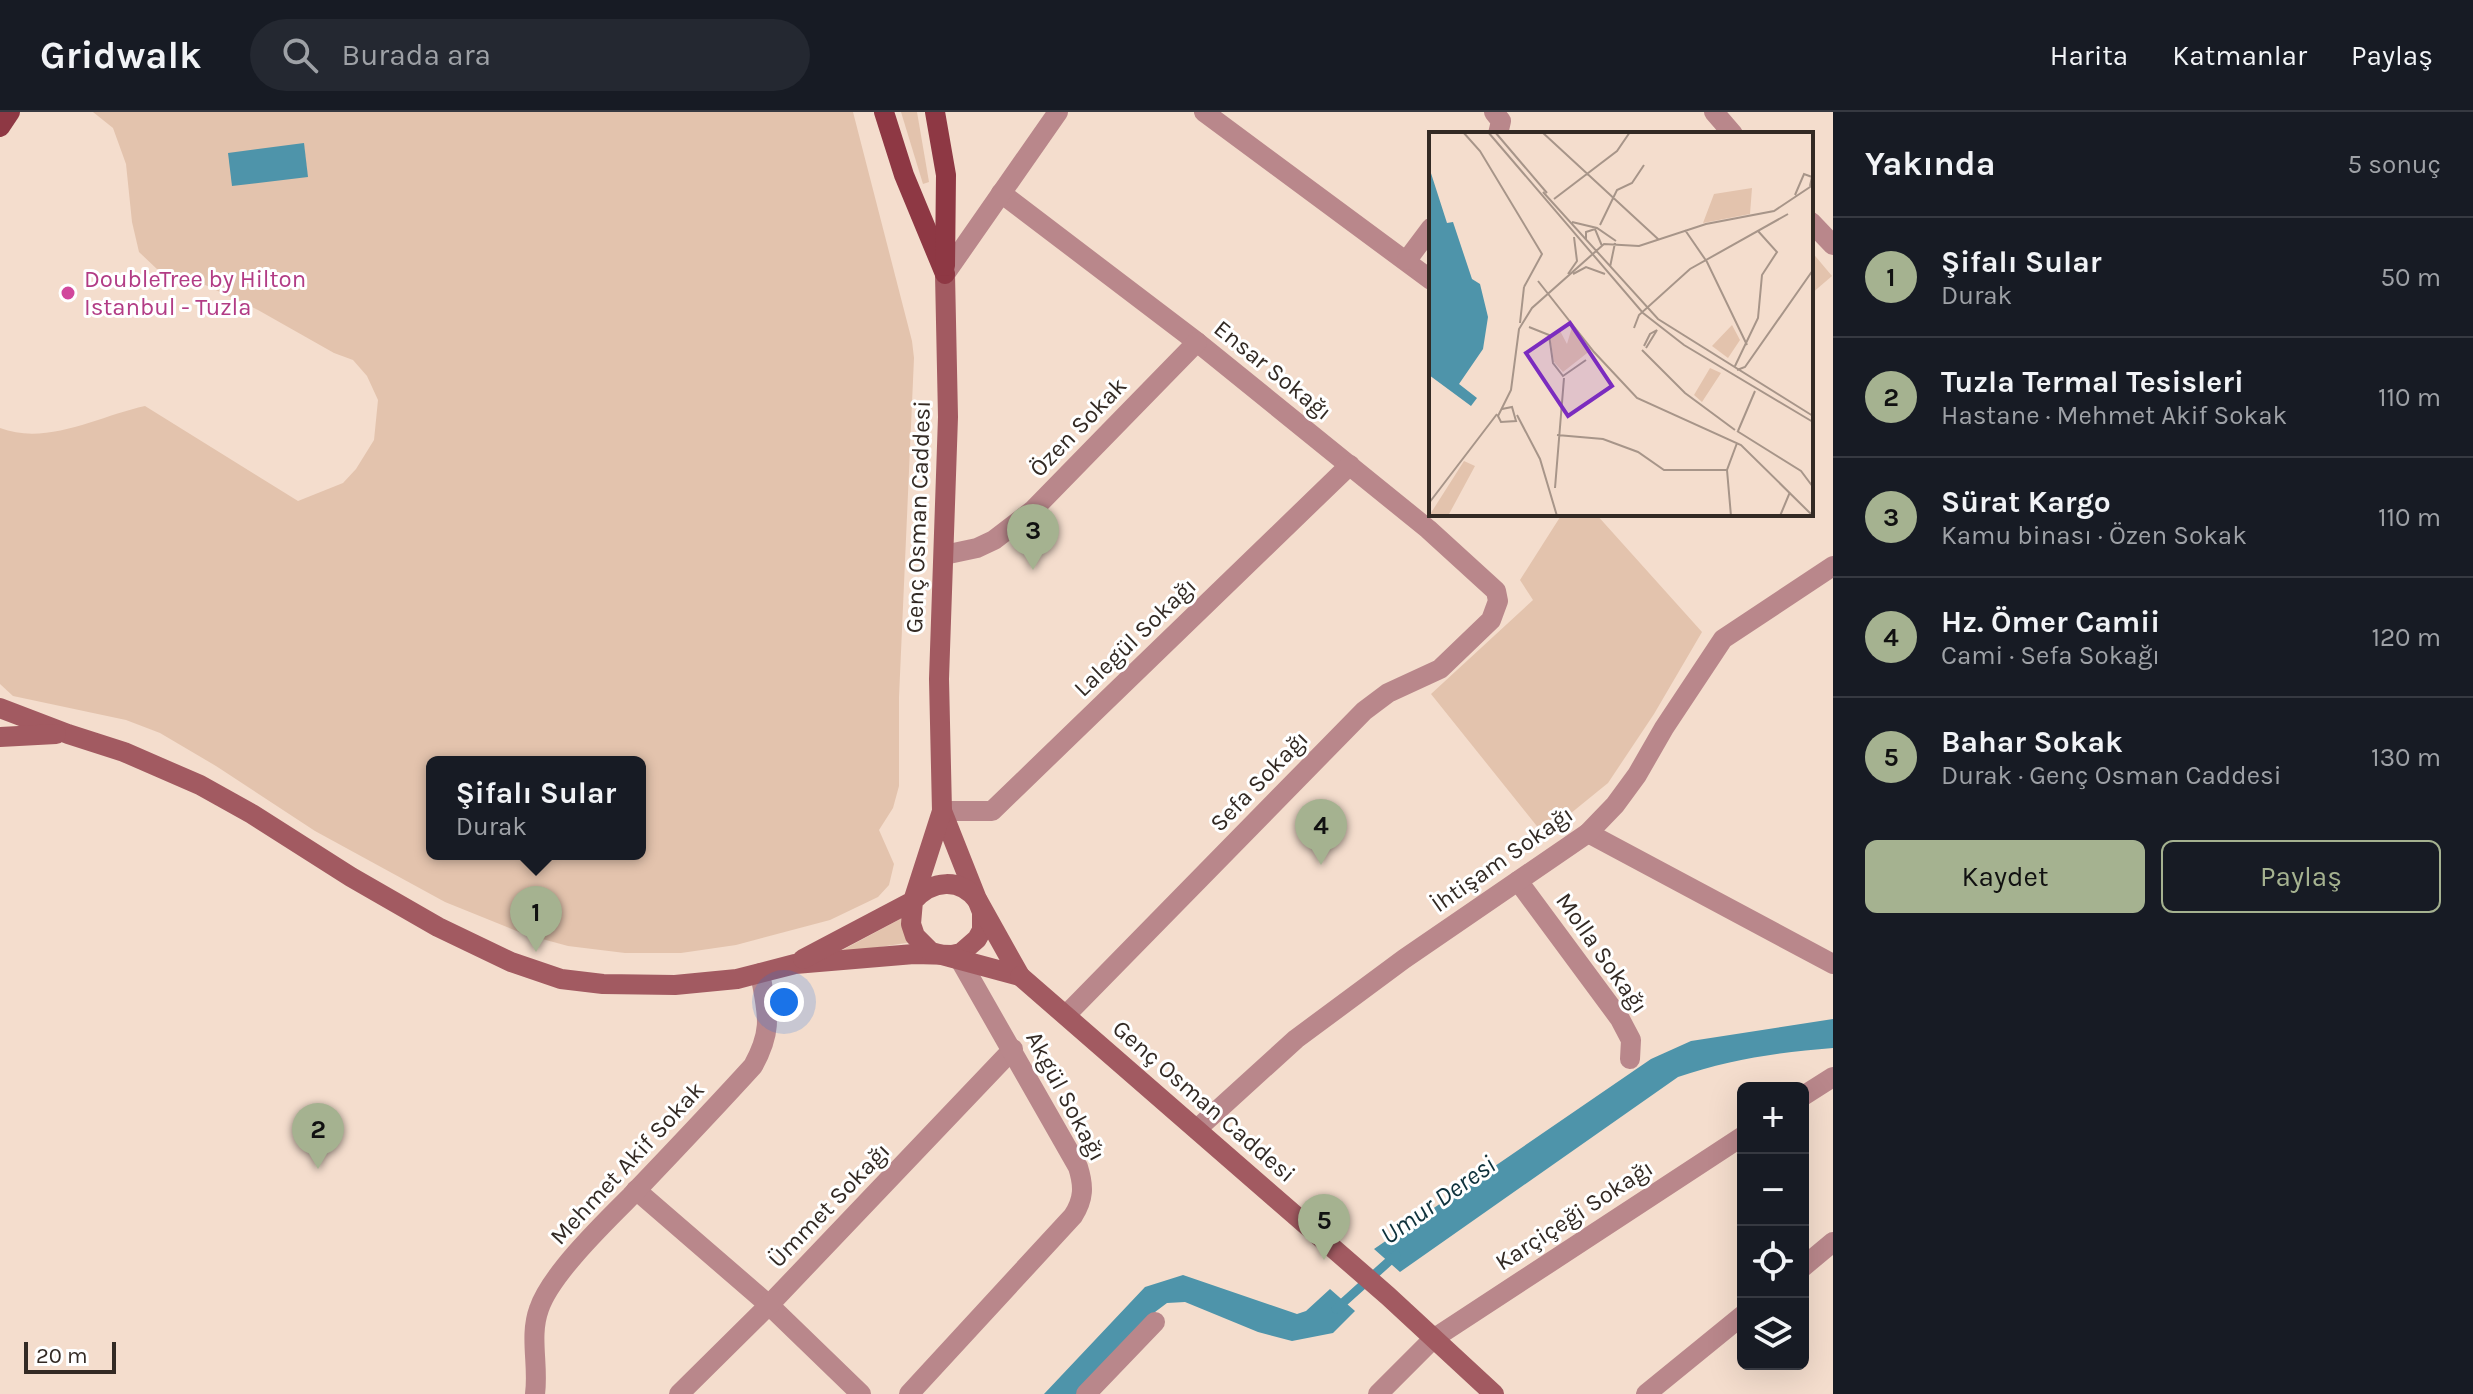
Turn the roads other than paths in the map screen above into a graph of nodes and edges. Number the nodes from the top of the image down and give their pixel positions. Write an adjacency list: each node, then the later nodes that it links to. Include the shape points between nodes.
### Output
1 (10, 112): 8 (main road)
2 (884, 112): 16 (main road)
3 (935, 112): 16 (main road, via 946,175)
4 (1058, 112): 11 (street)
5 (1204, 112): 15 (street)
6 (1494, 112): 9 (street, via 1501,121)
7 (1714, 112): 10 (street)
8 (0, 127)
9 (1498, 132)
10 (1731, 132)
11 (1001, 193): 16 (street); 18 (street, Ensar Sokağı)
12 (1813, 224): 14 (street)
13 (1429, 231): 15 (street)
14 (1833, 245)
15 (1407, 260): 17 (street)
16 (945, 274): 21 (street, Genç Osman Caddesi)
17 (1429, 278)
18 (1197, 342): 19 (street, Ensar Sokağı); 21 (street, Özen Sokak, via 1033,510 994,540)
19 (1350, 465): 20 (street, Ensar Sokağı); 27 (street, Lalegül Sokağı, via 992,811)
20 (1433, 522): 23 (street, Ensar Sokağı, via 1496,591)
21 (944, 555): 27 (street, Genç Osman Caddesi, via 939,679)
22 (1833, 566): 28 (street, İhtişam Sokağı, via 1723,639 1637,775)
23 (1498, 601): 37 (street, Sefa Sokağı, via 1491,620 1440,669 1388,693 1364,711)
24 (0, 708): 25 (street)
25 (68, 734): 26 (street); 35 (street, via 200,785 398,905 527,969 603,984 675,985)
26 (0, 737)
27 (942, 811): 30 (street, Genç Osman Caddesi); 31 (street, Genç Osman Caddesi)
28 (1588, 833): 29 (street, İhtişam Sokağı); 34 (street)
29 (1518, 881): 39 (street, Molla Sokağı, via 1620,1019 1631,1040); 42 (street, İhtişam Sokağı, via 1296,1039)
30 (913, 901): 31 (street, via 922,891 942,884 964,887); 32 (street, Genç Osman Caddesi, via 915,936); 33 (street)
31 (978, 901): 32 (street, Genç Osman Caddesi, via 983,920 977,939); 36 (street, Genç Osman Caddesi)
32 (950, 958): 33 (street, via 914,954); 36 (street, Genç Osman Caddesi); 38 (street, Akgül Sokağı)
33 (795, 964): 35 (street)
34 (1833, 964)
35 (760, 973): 44 (street, Mehmet Akif Sokak, via 768,1024 753,1066)
36 (1020, 976): 37 (street, Genç Osman Caddesi)
37 (1066, 1015): 42 (street, Genç Osman Caddesi)
38 (1013, 1049): 47 (street, Ümmet Sokağı); 54 (street, Akgül Sokağı, via 1078,1167 1080,1205)
39 (1630, 1059)
40 (1833, 1077): 41 (street)
41 (1809, 1092)
42 (1197, 1129): 50 (street, Genç Osman Caddesi)
43 (1737, 1140): 50 (street, Karçiçeği Sokağı)
44 (636, 1190): 47 (street); 51 (street, Mehmet Akif Sokak, via 540,1304 534,1333)
45 (1833, 1242): 46 (street)
46 (1809, 1262)
47 (769, 1305): 52 (street, Ümmet Sokağı); 53 (street)
48 (1737, 1320): 58 (street)
49 (1155, 1322): 55 (street)
50 (1433, 1339): 56 (street, Karçiçeği Sokağı); 57 (street, Genç Osman Caddesi)
51 (535, 1394)
52 (679, 1394)
53 (861, 1394)
54 (909, 1394)
55 (1086, 1394)
56 (1378, 1394)
57 (1494, 1394)
58 (1646, 1394)

